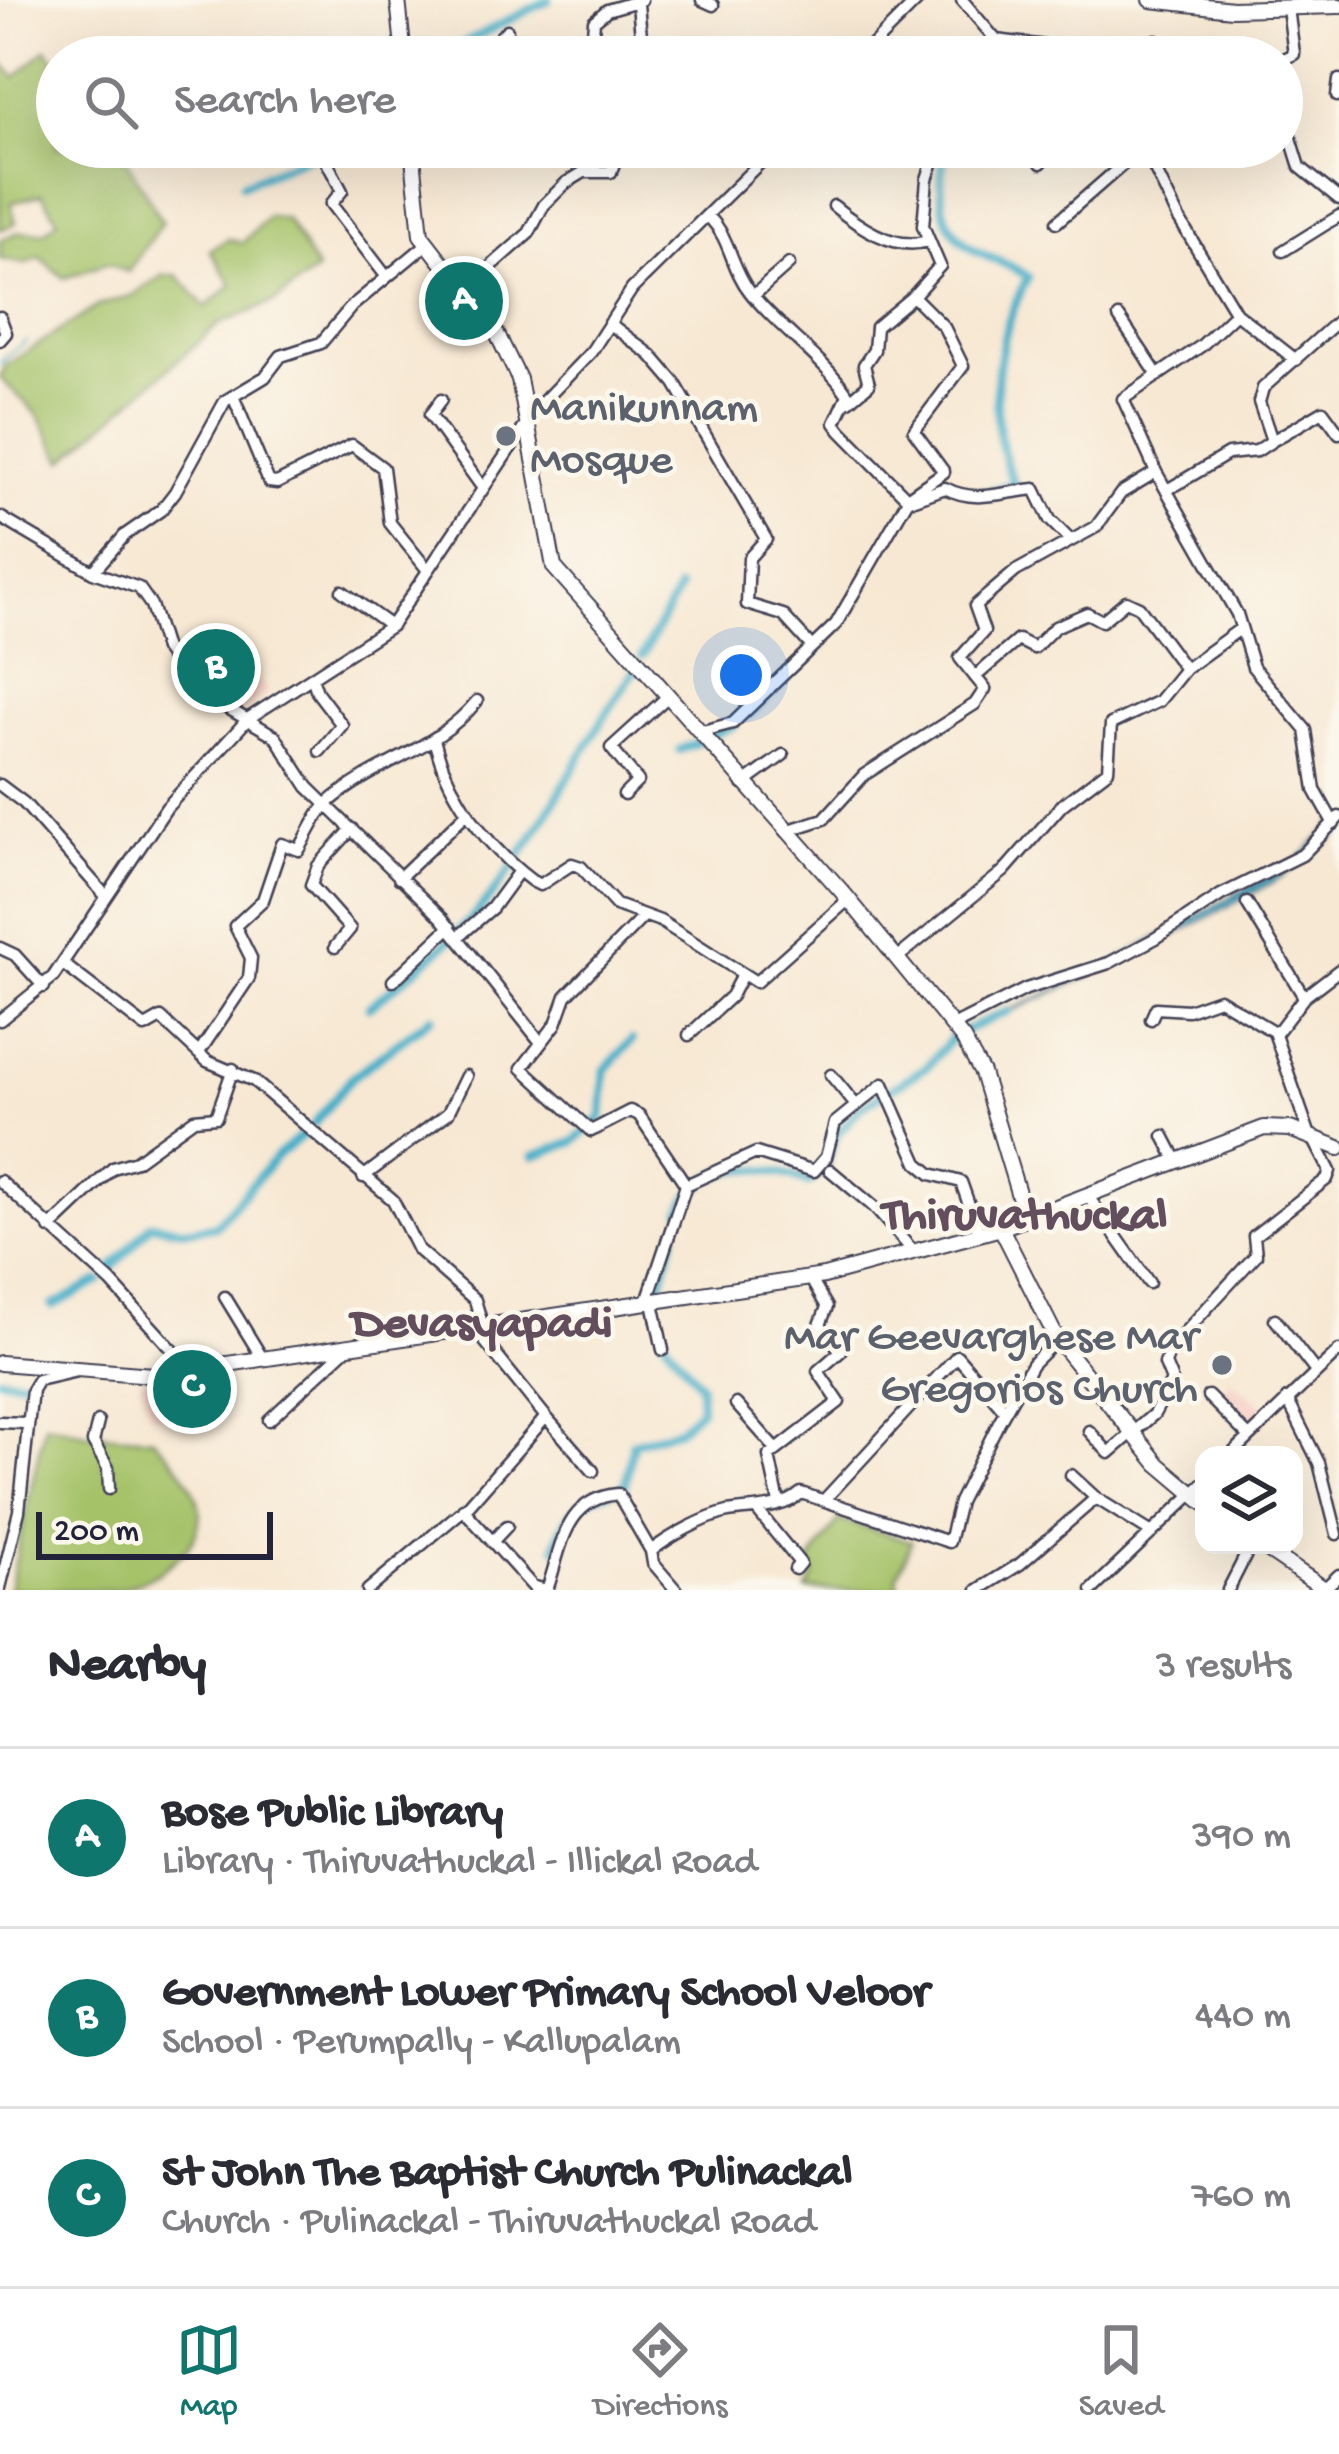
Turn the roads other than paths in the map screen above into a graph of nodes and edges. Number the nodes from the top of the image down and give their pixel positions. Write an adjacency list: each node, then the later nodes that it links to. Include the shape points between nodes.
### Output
1 (398, 0): 9 (main road)
2 (918, 0): 13 (street)
3 (962, 0): 14 (street)
4 (1151, 0): 7 (main road)
5 (640, 2): 11 (street, via 607,10); 12 (street)
6 (1339, 6): 7 (main road)
7 (1288, 8): 15 (street)
8 (507, 30): 10 (street)
9 (402, 36)
10 (501, 36)
11 (591, 36)
12 (641, 36)
13 (882, 36)
14 (992, 36)
15 (1292, 36)
16 (1339, 80): 17 (street)
17 (1337, 96)
18 (330, 168): 35 (street, via 342,191 331,204)
19 (413, 168): 32 (main road, via 415,216)
20 (612, 168): 36 (street, via 578,173 514,248)
21 (750, 168): 29 (street)
22 (931, 168): 31 (street)
23 (1120, 168): 30 (street)
24 (1154, 168): 39 (street)
25 (1302, 168): 26 (street)
26 (1339, 199)
27 (834, 206): 31 (street, via 900,243)
28 (1339, 216): 33 (street)
29 (710, 218): 37 (street); 43 (street, via 668,251)
30 (1057, 222)
31 (927, 241): 38 (street, via 940,266)
32 (427, 244): 35 (street); 36 (main road)
33 (1283, 251)
34 (789, 264): 37 (street)
35 (386, 276): 47 (street, via 321,343 280,356 265,377)
36 (464, 290): 50 (main road, via 511,357)
37 (753, 296): 49 (street)
38 (913, 296): 49 (street, via 876,326 864,365 869,384); 56 (street, via 944,327 963,366 914,430 944,472)
39 (1236, 313): 45 (street); 46 (street)
40 (1119, 316): 46 (street)
41 (0, 317): 44 (street)
42 (1339, 320): 45 (street)
43 (609, 323): 50 (street); 64 (street, via 675,383 766,539 749,558 747,604 782,615)
44 (0, 340)
45 (1296, 359): 52 (street, via 1261,391)
46 (1156, 374): 53 (street, via 1123,399)
47 (233, 396): 59 (street, via 269,482 343,446 383,469 390,523); 60 (street, via 161,510)
48 (440, 400): 54 (street, via 430,415)
49 (850, 401): 56 (street, via 836,423)
50 (528, 422): 54 (street); 68 (main road, via 554,567)
51 (1339, 433): 52 (street, via 1323,411)
52 (1272, 441): 55 (street, via 1257,452 1228,454)
53 (1156, 472): 55 (street); 58 (street, via 1121,493 1096,526)
54 (482, 488): 59 (street)
55 (1167, 490): 63 (street)
56 (911, 498): 58 (street, via 934,489 991,498 1035,489); 64 (street, via 844,614)
57 (0, 517): 60 (street)
58 (1069, 539): 67 (street, via 975,606 984,631 961,662)
59 (427, 569): 62 (street)
60 (93, 572): 70 (street, via 139,588 192,687)
61 (342, 591): 62 (street)
62 (391, 626): 66 (street)
63 (1240, 629): 65 (street); 80 (street, via 1253,667 1306,730 1316,790)
64 (812, 647): 71 (street, via 733,723)
65 (1185, 669): 67 (street, via 1126,601 1102,621 1088,614 1055,627 1034,648 1010,644); 92 (street, via 1159,701 1110,726 1108,770 1062,806 1004,871)
66 (312, 677): 70 (street); 73 (street, via 342,725)
67 (976, 677): 82 (street, via 985,688 975,704 863,775 824,819)
68 (666, 698): 71 (main road); 77 (street, via 611,748 638,781)
69 (477, 700): 72 (street)
70 (250, 718): 78 (street, via 274,736); 85 (street, via 167,807)
71 (702, 738): 75 (main road)
72 (435, 743): 78 (street); 79 (street, via 443,777)
73 (320, 751)
74 (783, 755): 75 (street)
75 (743, 784): 82 (main road)
76 (0, 785): 85 (street)
77 (624, 796)
78 (326, 804): 81 (street); 105 (street, via 299,850 282,844 263,900 235,926 251,958 250,978)
79 (468, 812): 83 (street); 84 (street)
80 (1336, 821): 101 (street, via 1302,854 1156,938 1026,989)
81 (352, 830): 84 (street); 91 (street, via 311,885 350,929)
82 (787, 831): 86 (main road)
83 (515, 866): 88 (street, via 540,885 572,864 581,867 616,905); 89 (street, via 492,908)
84 (399, 878): 89 (street)
85 (104, 894): 93 (street)
86 (848, 900): 92 (main road); 94 (street, via 756,982)
87 (1247, 903): 98 (street)
88 (642, 918): 94 (street, via 660,921); 104 (street, via 566,995 556,1024)
89 (454, 932): 96 (street); 104 (street)
90 (0, 947): 97 (street)
91 (334, 947)
92 (897, 958): 101 (main road)
93 (63, 964): 97 (street); 105 (street, via 145,1027 161,1018)
94 (742, 975): 103 (street)
95 (1337, 975): 98 (street)
96 (393, 981)
97 (44, 987): 100 (street)
98 (1304, 997): 102 (street)
99 (1151, 1019): 102 (street, via 1156,1008 1188,1010 1219,999)
100 (0, 1020)
101 (957, 1032): 120 (main road, via 988,1090)
102 (1276, 1034): 111 (street)
103 (689, 1035)
104 (539, 1040): 118 (street, via 525,1074 591,1131 630,1111 639,1115)
105 (200, 1051): 106 (street)
106 (233, 1070): 116 (street); 121 (street, via 216,1117 194,1119 136,1161 112,1168)
107 (831, 1075): 109 (street)
108 (466, 1076): 116 (street, via 448,1113)
109 (854, 1103): 118 (street, via 835,1123 814,1172 756,1154); 123 (street, via 883,1084 923,1170 961,1182)
110 (1164, 1136): 113 (street)
111 (1312, 1137): 112 (main road); 113 (main road, via 1264,1128); 115 (street)
112 (1339, 1148)
113 (1177, 1161): 119 (main road)
114 (830, 1171): 124 (street)
115 (1335, 1176): 150 (street, via 1251,1241 1256,1255 1171,1347 1166,1396)
116 (363, 1177): 130 (street, via 393,1199 418,1250 475,1300)
117 (0, 1181): 121 (street)
118 (686, 1185): 128 (street)
119 (1087, 1196): 120 (main road); 126 (street)
120 (1025, 1216): 122 (main road)
121 (50, 1228): 137 (street)
122 (1001, 1228): 123 (main road); 131 (main road)
123 (979, 1233): 124 (main road)
124 (913, 1251): 125 (main road)
125 (809, 1278): 128 (main road); 153 (street, via 826,1307 820,1325 841,1351 818,1371 839,1402)
126 (1149, 1283)
127 (225, 1297): 135 (street)
128 (655, 1298): 130 (main road); 133 (street)
129 (1275, 1319): 139 (street)
130 (481, 1324): 132 (main road); 144 (street, via 483,1339)
131 (1057, 1339): 143 (street); 150 (main road)
132 (352, 1343): 135 (main road); 145 (street)
133 (663, 1350)
134 (1339, 1351): 139 (street)
135 (261, 1356): 137 (main road)
136 (0, 1364): 138 (main road)
137 (189, 1368): 138 (main road, via 141,1376)
138 (79, 1371): 148 (street, via 38,1380)
139 (1316, 1372): 141 (street)
140 (1208, 1396): 151 (street)
141 (1287, 1399): 151 (street); 166 (street, via 1319,1463)
142 (736, 1405): 153 (street)
143 (1005, 1411): 158 (street, via 957,1356); 158 (street, via 959,1502 949,1542)
144 (546, 1417): 154 (street); 162 (street)
145 (269, 1420)
146 (0, 1422): 148 (street)
147 (98, 1422): 156 (street, via 93,1442)
148 (25, 1423): 173 (street, via 19,1511)
149 (1089, 1431): 150 (street, via 1109,1453)
150 (1133, 1433): 157 (main road)
151 (1249, 1437): 152 (street)
152 (1240, 1446)
153 (775, 1448): 161 (street, via 769,1456)
154 (592, 1471)
155 (1071, 1475): 159 (street)
156 (110, 1489)
157 (1195, 1496)
158 (826, 1498): 161 (street, via 801,1493)
159 (1096, 1498): 165 (street); 178 (street)
160 (1195, 1501): 165 (street)
161 (779, 1503): 163 (street)
162 (463, 1509): 167 (street); 176 (street)
163 (757, 1510): 168 (street, via 722,1513); 171 (street, via 800,1563)
164 (507, 1526): 167 (street)
165 (1152, 1533): 179 (street)
166 (1338, 1534)
167 (492, 1542): 174 (street)
168 (651, 1551): 174 (street, via 618,1494 590,1501 571,1517); 177 (street)
169 (1250, 1554): 180 (street)
170 (1270, 1554): 175 (main road)
171 (795, 1569)
172 (1339, 1575): 175 (street)
173 (0, 1588)
174 (542, 1589)
175 (1326, 1589)
176 (368, 1590)
177 (676, 1590)
178 (978, 1590)
179 (1092, 1590)
180 (1228, 1590)

